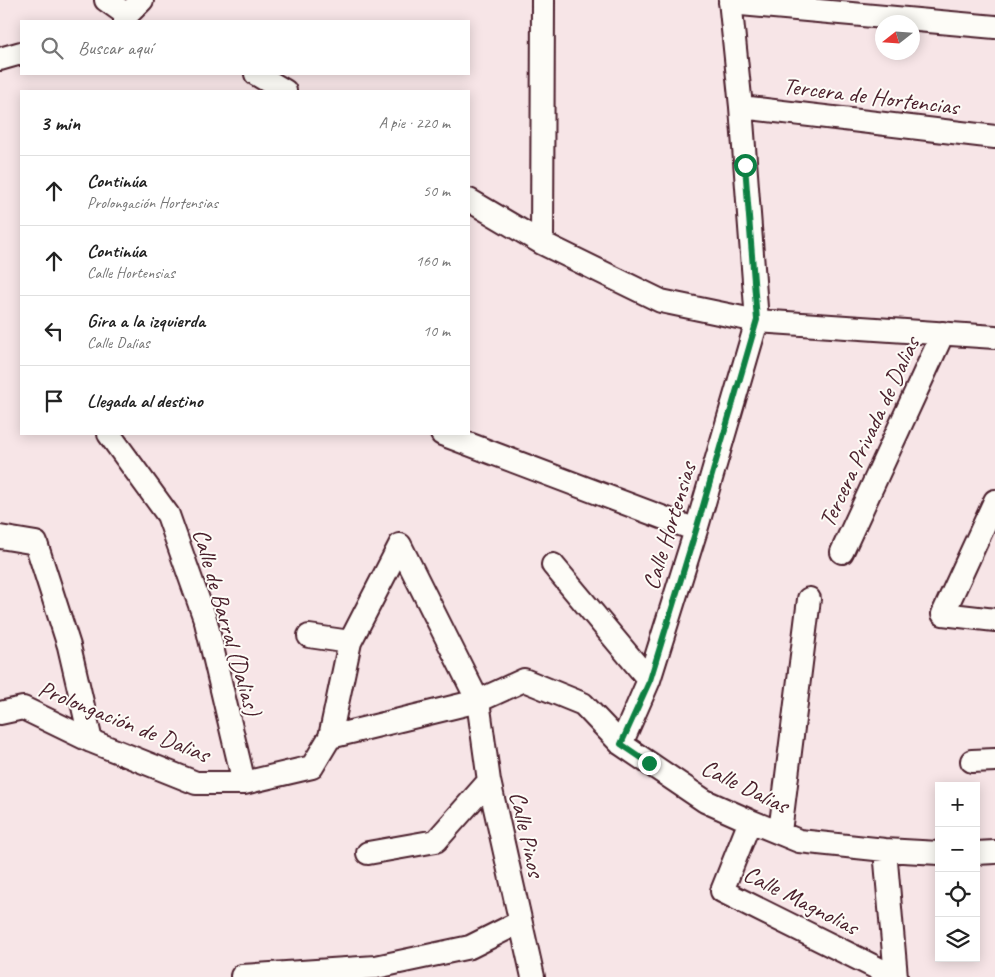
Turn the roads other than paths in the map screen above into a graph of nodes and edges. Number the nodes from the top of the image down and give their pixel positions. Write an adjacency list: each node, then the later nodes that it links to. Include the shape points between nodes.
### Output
1 (106, 0): 4 (street)
2 (543, 0): 13 (street)
3 (730, 1): 5 (street); 10 (street)
4 (131, 12)
5 (995, 26)
6 (20, 53): 7 (street)
7 (0, 59)
8 (258, 75): 9 (street)
9 (283, 90)
10 (741, 107): 11 (street, Tercera de Hortencias); 14 (street)
11 (995, 137)
12 (470, 201): 13 (street)
13 (542, 243): 14 (street, via 661,301)
14 (757, 320): 15 (street); 20 (street, Calle Hortensias)
15 (943, 333): 16 (street); 22 (street, Tercera Privada de Dalias)
16 (995, 337)
17 (110, 435): 37 (street, Calle de Barral (Dalias), via 168,516 206,622)
18 (445, 435): 20 (street)
19 (995, 500): 25 (street, via 943,614)
20 (696, 530): 28 (street, Calle Hortensias)
21 (0, 537): 32 (street, via 36,543 69,646)
22 (842, 552)
23 (553, 566): 28 (street)
24 (809, 599): 39 (street)
25 (995, 620)
26 (309, 636): 27 (street)
27 (350, 642): 29 (street, Calle Pinos, via 400,545); 31 (street, Prolongación de Dalias)
28 (650, 680): 33 (street, Calle Hortensias)
29 (478, 701): 31 (street, Calle Dalias); 33 (street, Calle Dalias, via 524,680 583,704); 36 (street, Calle Pinos)
30 (0, 713): 32 (street, Prolongación de Dalias, via 23,708)
31 (330, 737): 37 (street, Prolongación de Dalias, via 312,767)
32 (91, 741): 37 (street, Prolongación de Dalias, via 196,783)
33 (621, 744): 38 (street, Calle Dalias, via 705,801)
34 (995, 760): 35 (street)
35 (972, 761)
36 (489, 781): 42 (street, via 436,841); 45 (street, Calle Pinos)
37 (244, 783)
38 (750, 821): 39 (street, Calle Dalias); 48 (street, Calle Magnolias, via 722,891)
39 (780, 832): 40 (street, Calle Dalias, via 799,841)
40 (885, 850): 43 (street, Calle Dalias); 48 (street)
41 (995, 852): 44 (street)
42 (368, 853)
43 (935, 853)
44 (980, 853)
45 (520, 922): 46 (street, via 470,946 376,967); 47 (street, Calle Pinos)
46 (242, 976)
47 (533, 977)
48 (896, 977)

